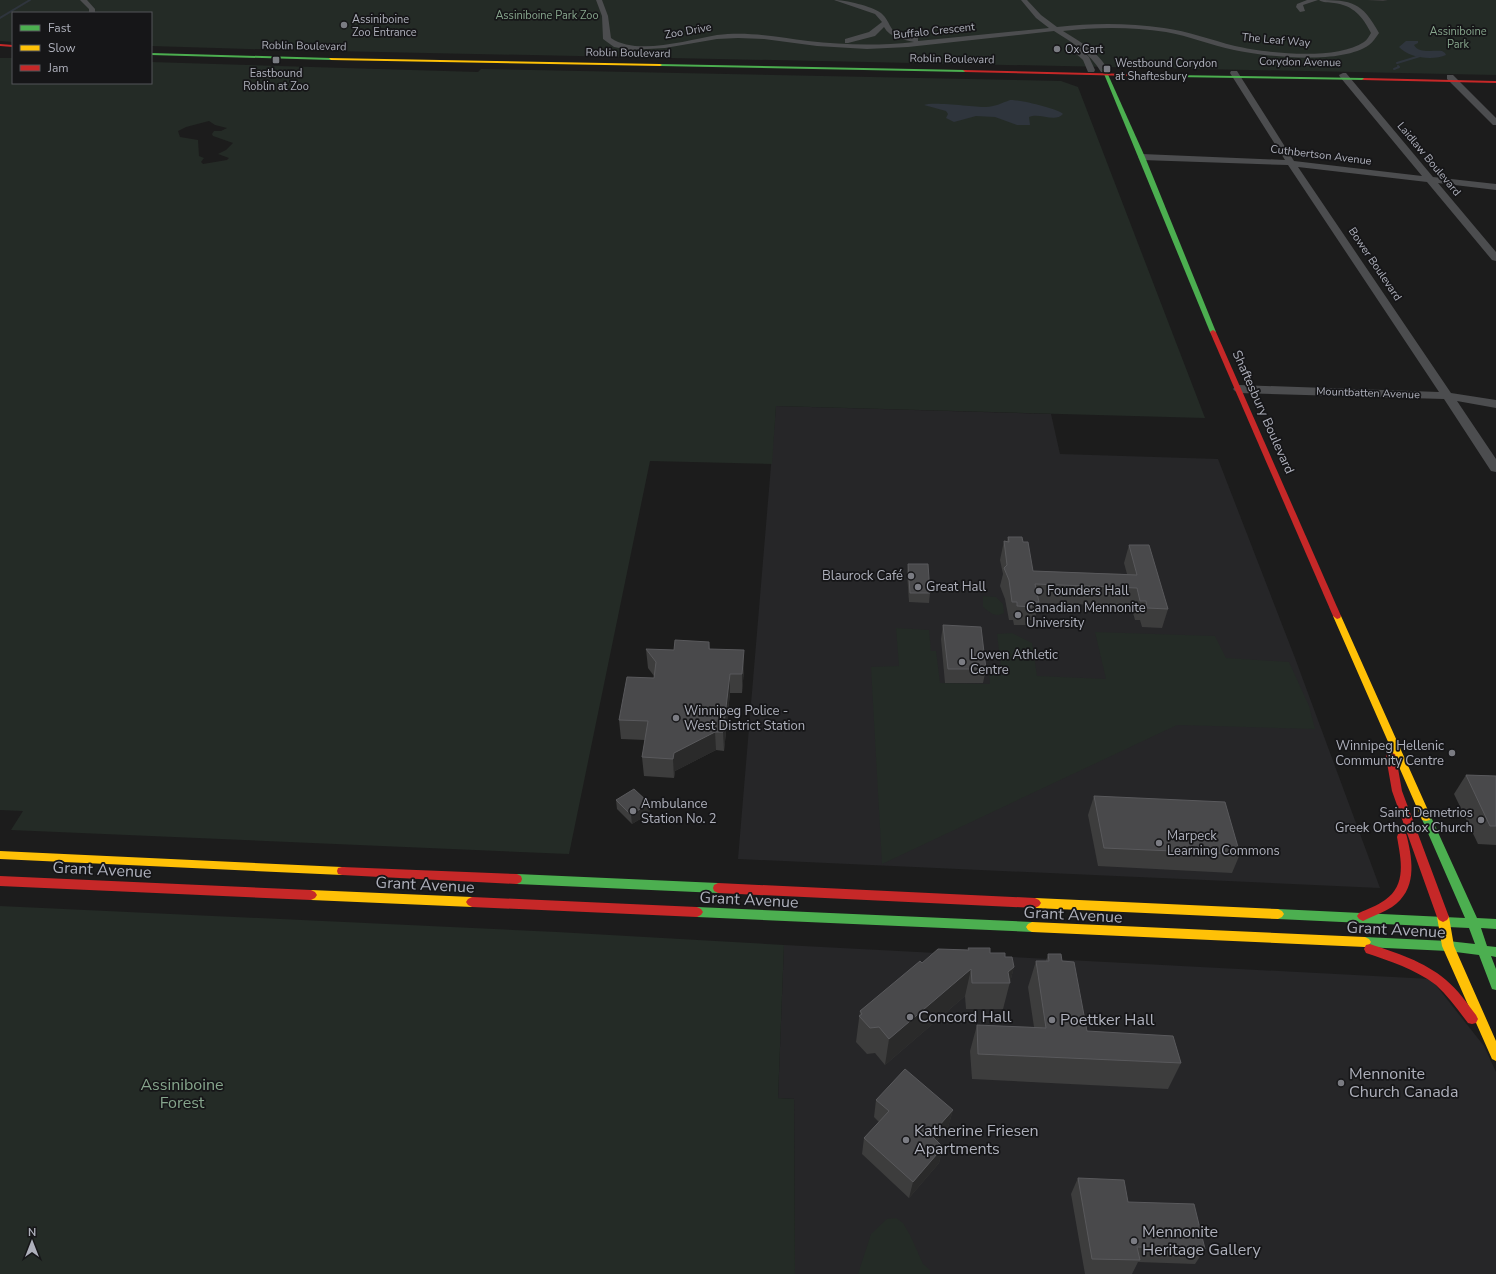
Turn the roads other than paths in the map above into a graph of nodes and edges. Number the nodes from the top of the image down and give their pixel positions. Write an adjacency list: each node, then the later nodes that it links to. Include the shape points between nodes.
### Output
1 (83, 0): 9 (street)
2 (599, 0): 14 (street, Zoo Drive, via 605,16 607,39 618,45 668,46 742,35)
3 (837, 0): 10 (street, via 877,13)
4 (1024, 0): 7 (street)
5 (1315, 0): 8 (street, via 1300,4)
6 (1322, 0): 11 (street, The Leaf Way, via 1344,3 1360,9 1375,33 1373,38 1350,51 1298,55 1234,48 1181,33 1140,27)
7 (1030, 9): 11 (street); 12 (street)
8 (1302, 11)
9 (92, 12)
10 (885, 23): 13 (street, via 888,30 897,36); 14 (street, via 876,32 863,38)
11 (1056, 29): 12 (street, Buffalo Crescent); 21 (street, via 1094,55)
12 (1047, 30): 13 (street, Buffalo Crescent); 22 (street, via 1082,55)
13 (932, 42): 14 (street, Buffalo Crescent, via 875,47)
14 (815, 44)
15 (0, 46): 16 (main road)
16 (12, 46)
17 (0, 49): 18 (main road)
18 (12, 50)
19 (152, 50): 22 (main road, Roblin Boulevard)
20 (152, 54): 22 (main road, Roblin Boulevard)
21 (1104, 72): 22 (main road, Roblin Boulevard); 23 (main road, Corydon Avenue); 29 (main road, Shaftesbury Boulevard)
22 (1093, 75)
23 (1235, 75): 24 (main road, Corydon Avenue); 32 (street, Bower Boulevard)
24 (1345, 77): 26 (main road, Corydon Avenue); 33 (street, Laidlaw Boulevard)
25 (1496, 78): 26 (main road, Corydon Avenue)
26 (1452, 80): 27 (main road, Corydon Avenue); 30 (street)
27 (1496, 82)
28 (1104, 92): 29 (main road, Shaftesbury Boulevard)
29 (1119, 108): 31 (main road, Shaftesbury Boulevard)
30 (1496, 123)
31 (1142, 157): 32 (street, Cuthbertson Avenue); 36 (main road, Shaftesbury Boulevard, via 1196,292)
32 (1293, 163): 33 (street, Cuthbertson Avenue); 37 (street, Bower Boulevard)
33 (1431, 180): 34 (street, Cuthbertson Avenue); 35 (street, Laidlaw Boulevard)
34 (1496, 187)
35 (1496, 258)
36 (1239, 389): 37 (street, Mountbatten Avenue); 40 (main road, Shaftesbury Boulevard)
37 (1449, 396): 38 (street, Mountbatten Avenue); 39 (street, Bower Boulevard)
38 (1496, 404)
39 (1496, 468)
40 (1386, 727): 41 (main road, Shaftesbury Boulevard); 46 (main road, Shaftesbury Boulevard)
41 (1397, 791): 44 (main road, via 1399,825 1408,863 1406,883 1404,890 1392,902); 45 (main road, Shaftesbury Boulevard)
42 (0, 855): 44 (main road, Grant Avenue)
43 (0, 881): 48 (main road, Grant Avenue)
44 (1362, 917): 45 (main road, Grant Avenue)
45 (1445, 922): 46 (main road, Grant Avenue); 49 (main road, Shaftesbury Boulevard)
46 (1473, 923): 47 (main road, Grant Avenue); 50 (main road, Shaftesbury Boulevard)
47 (1496, 924)
48 (1354, 943): 49 (main road, Grant Avenue); 53 (main road, via 1410,964 1435,978 1460,1003)
49 (1448, 946): 50 (main road, Grant Avenue); 53 (main road, Shaftesbury Boulevard)
50 (1483, 952): 51 (main road, Grant Avenue); 52 (main road, Shaftesbury Boulevard)
51 (1496, 952)
52 (1496, 985)
53 (1489, 1041): 54 (main road, Shaftesbury Boulevard)
54 (1496, 1055)

